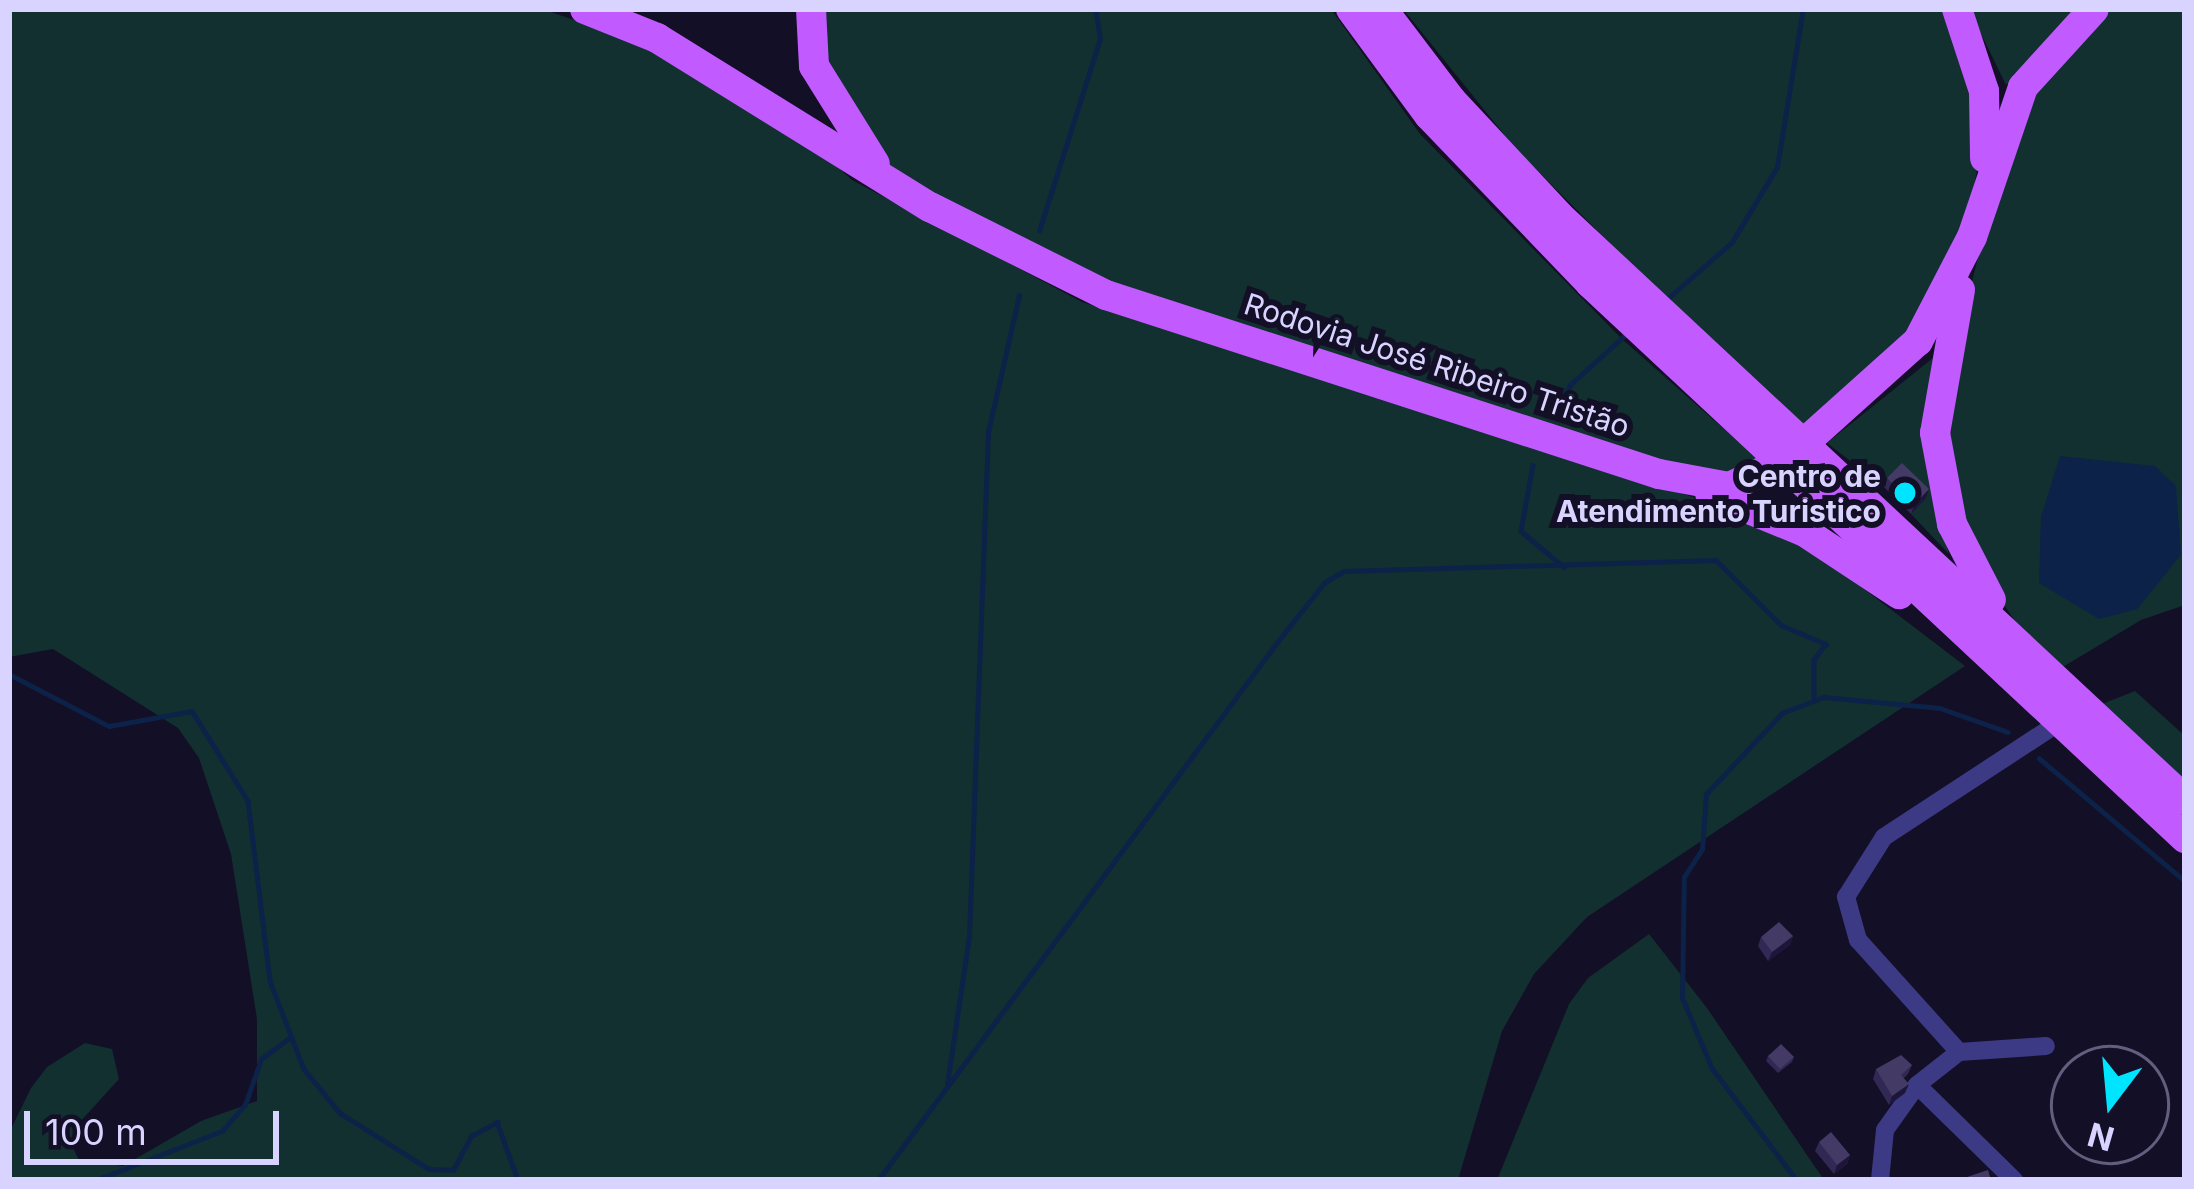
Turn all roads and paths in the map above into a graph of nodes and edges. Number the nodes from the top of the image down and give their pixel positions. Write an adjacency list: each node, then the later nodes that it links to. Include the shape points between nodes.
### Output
1 (585, 9): 7 (main road, Rodovia José Ribeiro Tristão, via 742,86)
2 (811, 9): 7 (main road, via 814,66)
3 (1351, 9): 9 (main road, via 1480,174)
4 (1382, 9): 9 (main road, via 1501,157)
5 (1957, 9): 8 (main road, via 1977,61 1989,132)
6 (2094, 9): 8 (main road, Rodovia José Ribeiro Tristão, via 2023,87)
7 (890, 182): 10 (main road, Rodovia José Ribeiro Tristão, via 1106,295)
8 (1975, 227): 9 (main road, Rodovia José Ribeiro Tristão, via 1918,341); 11 (main road, via 1936,433 1960,546)
9 (1793, 453): 10 (main road, Rodovia José Ribeiro Tristão, via 1750,484); 11 (main road); 12 (main road)
10 (1659, 474): 12 (main road, via 1804,532)
11 (2019, 644): 14 (main road)
12 (1988, 657): 13 (main road)
13 (2060, 722): 15 (main road); 17 (street, via 1884,837 1846,897 1858,940)
14 (2185, 800)
15 (2185, 838)
16 (2046, 1046): 17 (street)
17 (1959, 1052): 18 (street)
18 (1916, 1085): 19 (street, via 1885,1130); 20 (street)
19 (1880, 1180)
20 (2014, 1180)

